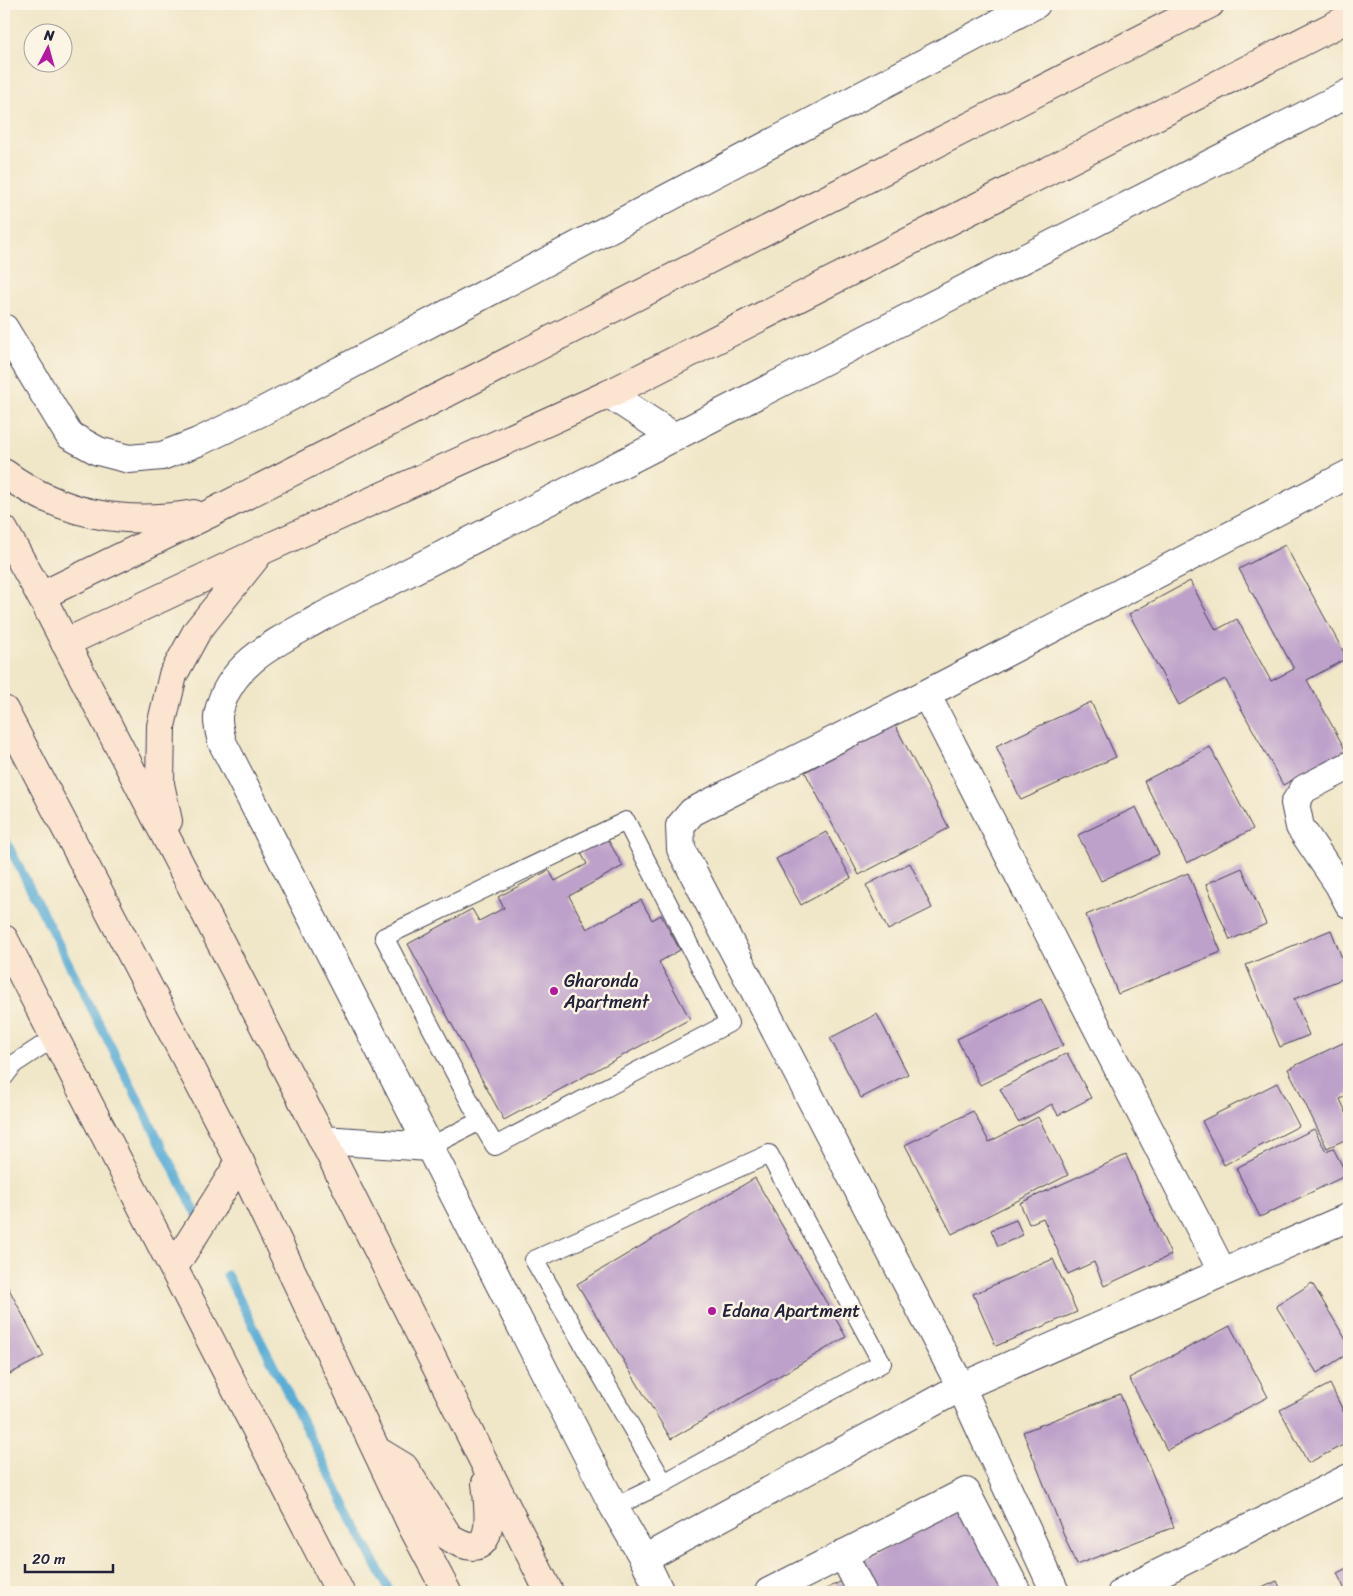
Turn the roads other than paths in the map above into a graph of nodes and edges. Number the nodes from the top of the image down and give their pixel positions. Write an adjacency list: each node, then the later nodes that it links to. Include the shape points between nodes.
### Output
1 (1036, 4): 5 (street, via 263,411 162,456 129,459 98,451 69,435)
2 (1210, 4): 10 (street)
3 (1349, 18): 6 (street)
4 (1349, 93): 7 (street)
5 (4, 328)
6 (609, 394): 7 (street); 12 (street)
7 (675, 437): 25 (street, via 323,616 258,653 233,679 218,712 222,742)
8 (4, 473): 10 (street, via 28,491 60,505 100,516 165,519)
9 (1349, 474): 15 (street)
10 (217, 510): 13 (street)
11 (4, 530): 13 (street)
12 (261, 551): 14 (street); 18 (street, via 197,631 173,675 161,726 160,784)
13 (41, 596): 14 (street)
14 (65, 643): 18 (street)
15 (926, 694): 29 (street); 30 (street, via 692,812 680,826 681,849)
16 (4, 710): 26 (street)
17 (1349, 766): 19 (street, via 1304,789 1295,803 1300,827)
18 (175, 854): 24 (street)
19 (1346, 890)
20 (4, 939): 21 (street)
21 (55, 1037): 22 (lane, via 14,1064); 28 (street)
22 (4, 1077)
23 (480, 1121): 23 (lane, via 384,938 626,821 729,1023 495,1146); 25 (lane)
24 (323, 1140): 25 (street); 32 (street)
25 (429, 1147): 35 (street)
26 (240, 1162): 28 (street); 31 (street)
27 (1349, 1217): 29 (street)
28 (174, 1267): 38 (street)
29 (1222, 1271): 30 (street)
30 (961, 1387): 37 (street); 45 (street)
31 (377, 1451): 32 (street, via 404,1467 449,1537 459,1544 478,1544 489,1531); 39 (street)
32 (485, 1467): 40 (street)
33 (1349, 1478): 46 (street)
34 (664, 1483): 34 (lane, via 882,1363 769,1154 534,1260); 35 (lane)
35 (614, 1507): 37 (street)
36 (843, 1554): 42 (street); 43 (street); 44 (street, via 966,1492)
37 (644, 1559): 41 (street)
38 (340, 1592)
39 (447, 1592)
40 (549, 1592)
41 (660, 1592)
42 (769, 1592)
43 (862, 1592)
44 (1017, 1592)
45 (1055, 1592)
46 (1122, 1592)

